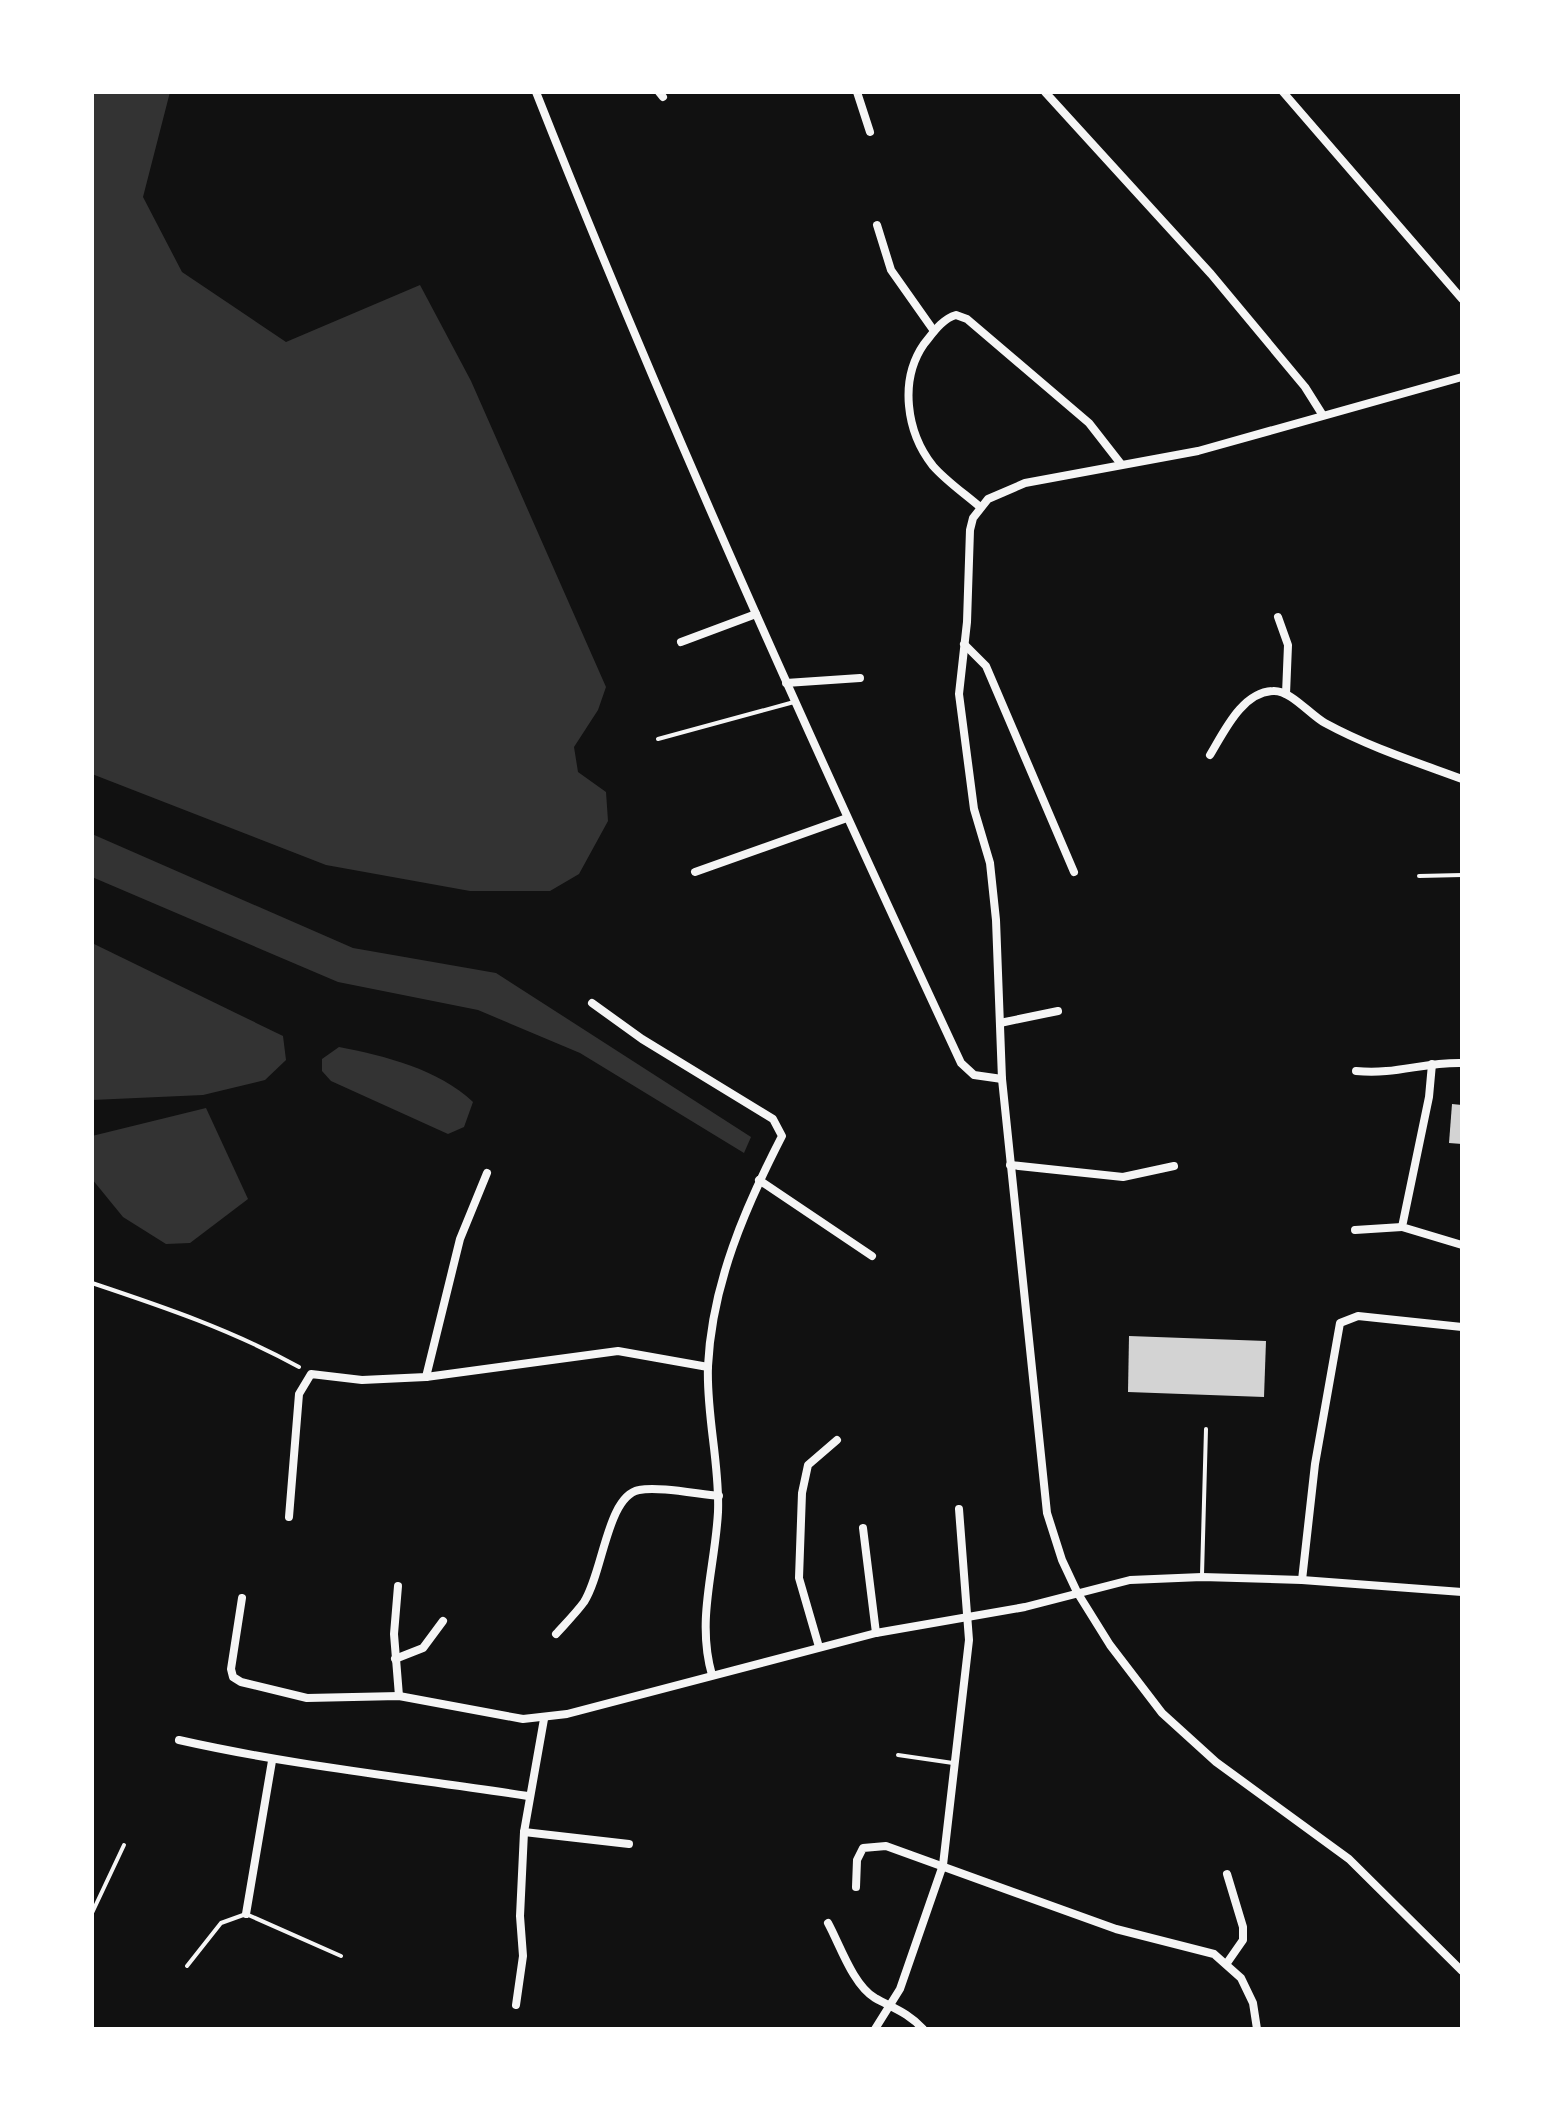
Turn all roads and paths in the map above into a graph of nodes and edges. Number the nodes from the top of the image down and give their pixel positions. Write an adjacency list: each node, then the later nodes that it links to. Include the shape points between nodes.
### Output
1 (536, 92): 13 (street)
2 (857, 92): 5 (street)
3 (1045, 92): 10 (street, via 1211,274)
4 (1283, 92): 7 (street)
5 (870, 132)
6 (877, 225): 8 (street, via 891,270)
7 (1462, 299)
8 (934, 331): 11 (street, via 949,317 967,319 1089,423); 12 (street, via 914,362 909,412 933,465)
9 (1462, 377): 10 (street)
10 (1322, 414): 11 (street, via 1198,451)
11 (1121, 464): 12 (street, via 1036,480 999,493)
12 (980, 507): 16 (street, via 970,530)
13 (756, 614): 15 (street); 18 (street)
14 (1278, 617): 19 (street, via 1288,645)
15 (681, 642)
16 (964, 644): 26 (street, via 986,666); 31 (street, via 959,694 974,809 990,863)
17 (860, 678): 18 (street)
18 (786, 683): 20 (street)
19 (1286, 694): 22 (street, via 1273,691 1244,707 1232,717); 23 (street, via 1326,723)
20 (794, 702): 21 (lane); 24 (street)
21 (658, 739)
22 (1210, 755)
23 (1462, 779)
24 (847, 818): 25 (street); 35 (street, via 961,1063 974,1075)
25 (695, 872)
26 (1074, 872)
27 (1462, 875): 28 (lane)
28 (1419, 876)
29 (592, 1003): 39 (street, via 773,1119 782,1136)
30 (1058, 1011): 31 (street)
31 (1000, 1023): 35 (street)
32 (1462, 1063): 33 (street)
33 (1432, 1064): 34 (street, via 1386,1074); 40 (street)
34 (1356, 1071)
35 (1002, 1079): 36 (street)
36 (1010, 1165): 37 (street, via 1123,1177); 58 (street, via 1047,1513)
37 (1174, 1166)
38 (487, 1173): 48 (street, via 460,1239)
39 (759, 1180): 43 (street); 46 (street, via 731,1249)
40 (1402, 1227): 41 (street); 42 (street)
41 (1355, 1230)
42 (1462, 1245)
43 (872, 1256)
44 (92, 1283): 47 (path, via 234,1333)
45 (1462, 1327): 56 (street, via 1358,1316 1340,1323 1315,1464)
46 (708, 1367): 48 (street, via 618,1351); 51 (street)
47 (311, 1374): 48 (street, via 362,1380); 53 (street, via 299,1394)
48 (426, 1377)
49 (1206, 1429): 55 (lane)
50 (837, 1440): 65 (street, via 808,1465 802,1493 799,1578)
51 (719, 1496): 64 (street, via 639,1490 625,1496 614,1510 601,1567 584,1601); 67 (street, via 716,1552 702,1630)
52 (959, 1509): 61 (street)
53 (289, 1517)
54 (863, 1528): 63 (street)
55 (1202, 1577): 56 (street); 58 (street, via 1130,1580)
56 (1302, 1580): 59 (street)
57 (398, 1586): 66 (street)
58 (1077, 1592): 61 (street); 87 (street, via 1110,1645 1177,1729 1349,1859)
59 (1462, 1592)
60 (242, 1598): 68 (street, via 233,1677 307,1698)
61 (969, 1615): 63 (street); 73 (street)
62 (443, 1621): 66 (street, via 423,1648)
63 (876, 1633): 65 (street)
64 (556, 1634)
65 (819, 1647): 67 (street)
66 (395, 1659): 68 (street)
67 (712, 1675): 69 (street)
68 (399, 1696): 69 (street)
69 (544, 1719): 74 (street)
70 (179, 1740): 72 (street)
71 (898, 1755): 73 (lane)
72 (272, 1761): 74 (street); 82 (street)
73 (956, 1763): 78 (street)
74 (528, 1796): 75 (street)
75 (524, 1832): 76 (street); 89 (street, via 523,1956)
76 (629, 1844)
77 (124, 1845): 81 (path)
78 (943, 1865): 80 (street, via 870,1845 857,1860); 85 (street, via 1059,1911 1214,1954); 88 (street)
79 (1227, 1874): 85 (street, via 1243,1940)
80 (856, 1887)
81 (92, 1913)
82 (246, 1914): 84 (lane); 86 (lane, via 221,1923)
83 (828, 1923): 88 (street, via 862,1986)
84 (341, 1956)
85 (1227, 1963): 92 (street, via 1253,2003)
86 (187, 1966)
87 (1462, 1971)
88 (891, 2004): 90 (street); 91 (street)
89 (516, 2005)
90 (875, 2029)
91 (923, 2029)
92 (1257, 2029)

